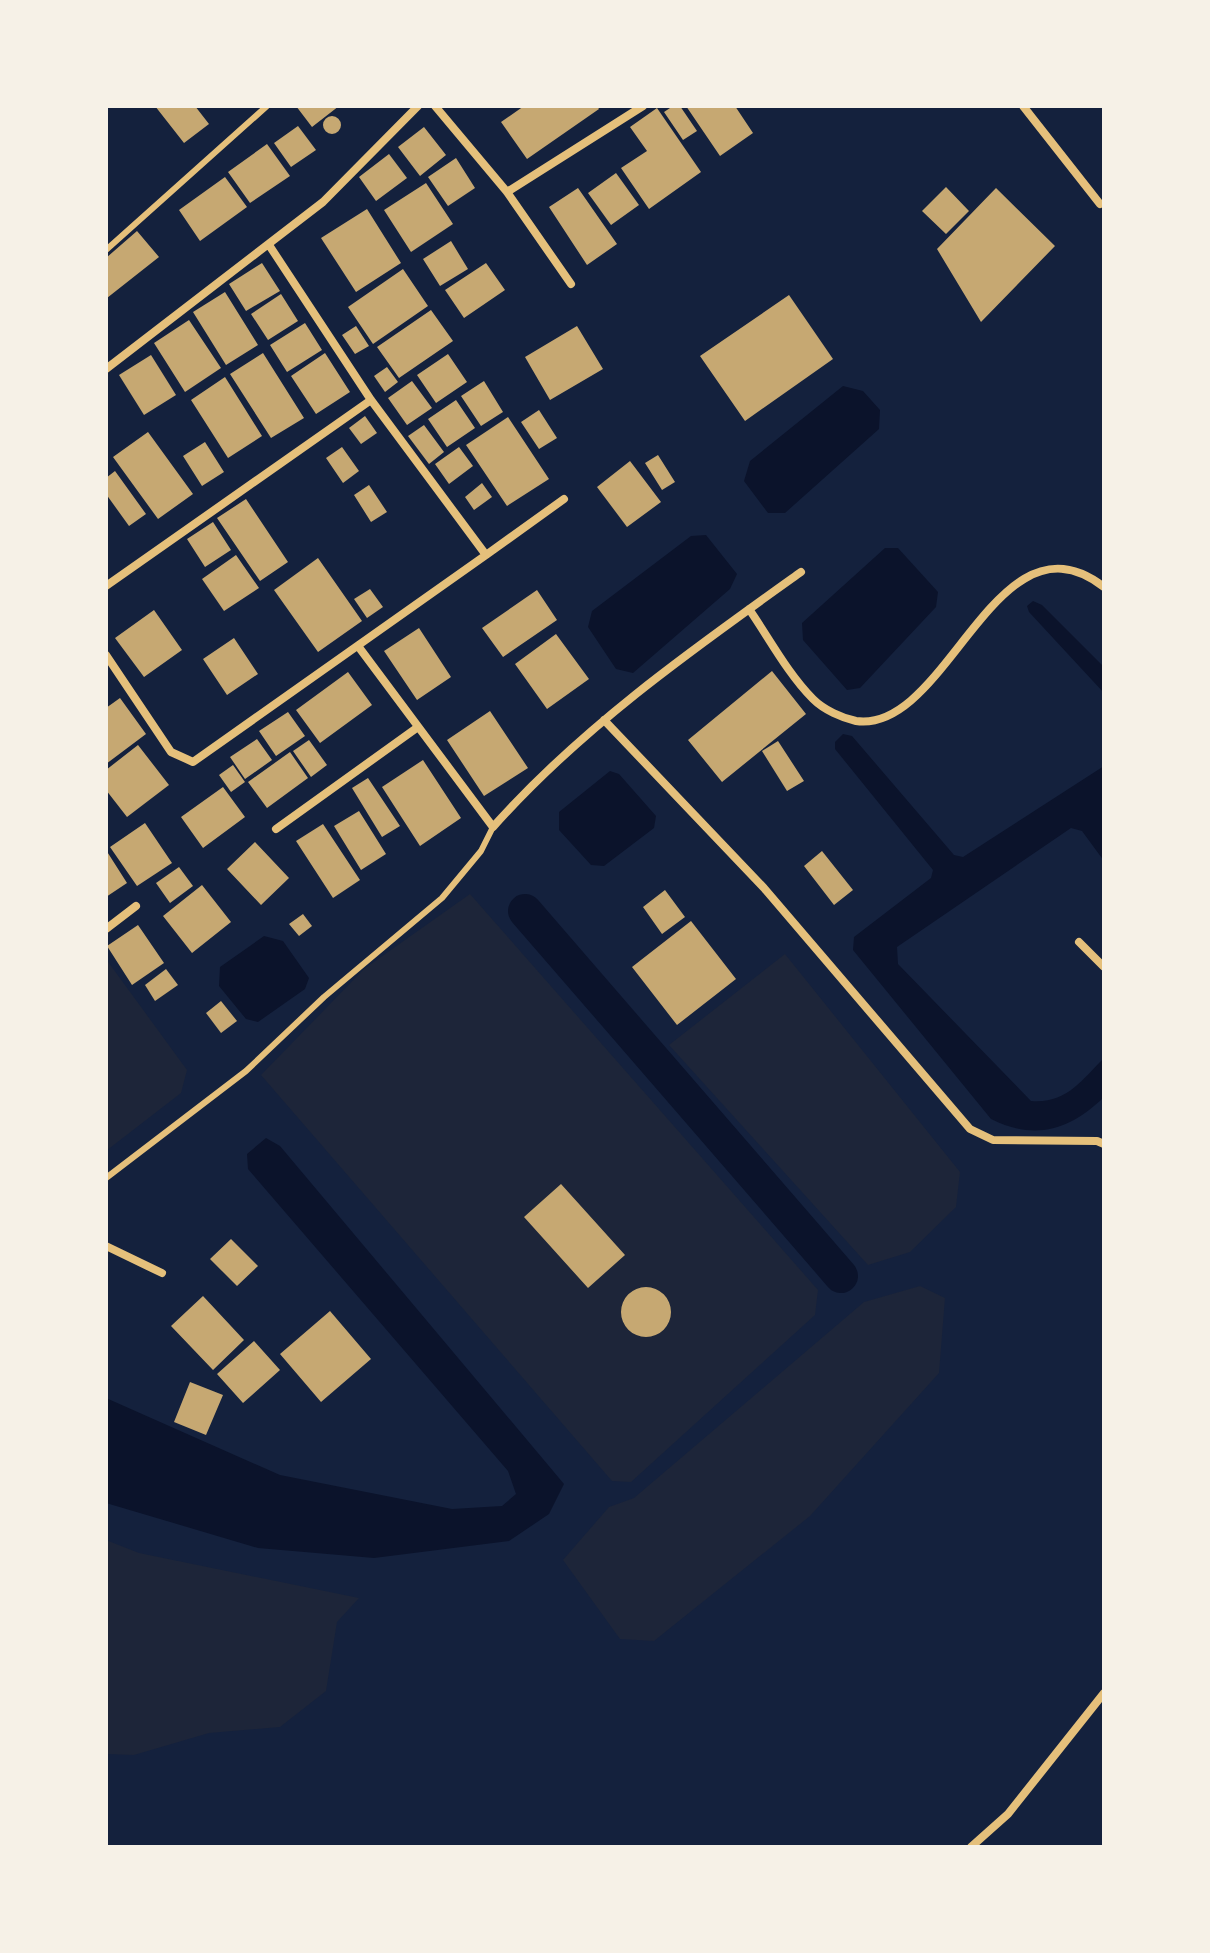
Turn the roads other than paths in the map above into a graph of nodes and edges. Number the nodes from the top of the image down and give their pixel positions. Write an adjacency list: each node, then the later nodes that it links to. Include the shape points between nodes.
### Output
1 (267, 106): 9 (lane)
2 (418, 106): 8 (street, via 323,202)
3 (435, 106): 6 (street)
4 (643, 106): 6 (street)
5 (1023, 106): 7 (street)
6 (507, 192): 10 (street)
7 (1100, 204)
8 (269, 245): 11 (street); 12 (street)
9 (106, 250)
10 (571, 284)
11 (106, 369)
12 (371, 400): 14 (street); 16 (street)
13 (564, 499): 14 (street)
14 (486, 555): 19 (street)
15 (801, 572): 18 (street)
16 (106, 586)
17 (1104, 587): 18 (street, via 1092,578 1052,568 1025,577 1002,594 921,692 892,715 865,722 843,718 814,700)
18 (749, 609): 21 (street)
19 (358, 646): 20 (street, via 193,762 171,752); 22 (street)
20 (106, 655)
21 (604, 720): 23 (street); 29 (street, via 764,888 970,1129 993,1140)
22 (418, 727): 23 (street); 24 (street)
23 (493, 827): 30 (lane, via 481,851 442,898 246,1071)
24 (276, 829)
25 (136, 906): 26 (street)
26 (106, 929)
27 (1079, 942): 28 (street)
28 (1104, 967)
29 (1102, 1139)
30 (106, 1178)
31 (106, 1246): 32 (street)
32 (162, 1273)
33 (1104, 1693): 34 (street, via 1008,1814)
34 (971, 1847)

